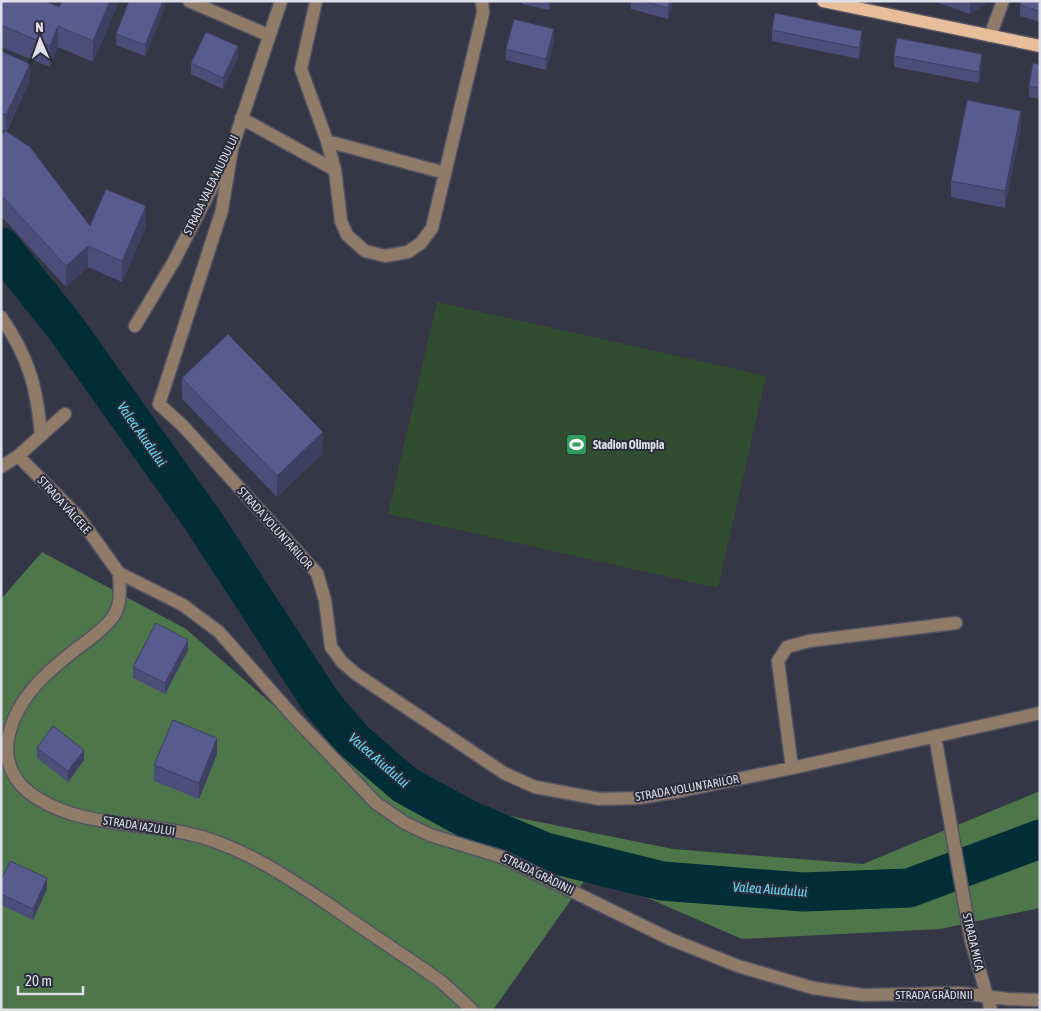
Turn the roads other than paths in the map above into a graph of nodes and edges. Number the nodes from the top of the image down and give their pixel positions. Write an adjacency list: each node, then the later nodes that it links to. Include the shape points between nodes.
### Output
1 (189, 1): 7 (street)
2 (281, 1): 7 (street, STRADA VALEA AIUDULUI)
3 (316, 1): 11 (street, via 301,70)
4 (482, 1): 14 (street, via 483,13)
5 (823, 1): 8 (main road)
6 (1003, 1): 8 (street)
7 (268, 35): 10 (street, STRADA VALEA AIUDULUI)
8 (990, 36): 9 (main road)
9 (1040, 46)
10 (241, 118): 12 (street, STRADA VALEA AIUDULUI); 13 (street)
11 (327, 141): 13 (street); 14 (street)
12 (232, 148): 16 (street, STRADA VALEA AIUDULUI, via 174,261); 25 (street, STRADA VOLUNTARILOR, via 222,210 159,404 183,426 316,573 325,600 331,646 342,662 504,773 535,787 600,799 638,798)
13 (335, 170): 14 (street, via 341,221 347,235 365,251 385,256 408,252 421,243 432,228)
14 (445, 173)
15 (1, 317): 18 (street, via 29,366 38,398)
16 (135, 326)
17 (65, 414): 18 (street)
18 (41, 435): 19 (street)
19 (18, 456): 20 (street); 21 (street, STRADA VÂLCELE, via 78,516)
20 (1, 466)
21 (119, 573): 26 (street, STRADA GRĂDINII, via 183,605 219,632 376,803 405,823 430,835 498,854 670,939 747,969 813,988 863,995); 28 (street, STRADA IAZULUI, via 120,595 113,617 36,685 19,708 9,735 7,753 11,773 38,799 67,811 98,820 200,836 261,861 292,878 422,968)
22 (956, 623): 25 (street, via 810,641 787,647 778,661)
23 (1040, 713): 24 (street, STRADA VOLUNTARILOR)
24 (934, 736): 25 (street, STRADA VOLUNTARILOR); 26 (street, STRADA MICA, via 971,940)
25 (792, 768)
26 (986, 995): 27 (street, STRADA GRĂDINII, via 1008,1000); 29 (street, STRADA MICA)
27 (1040, 1000)
28 (472, 1010)
29 (991, 1010)

